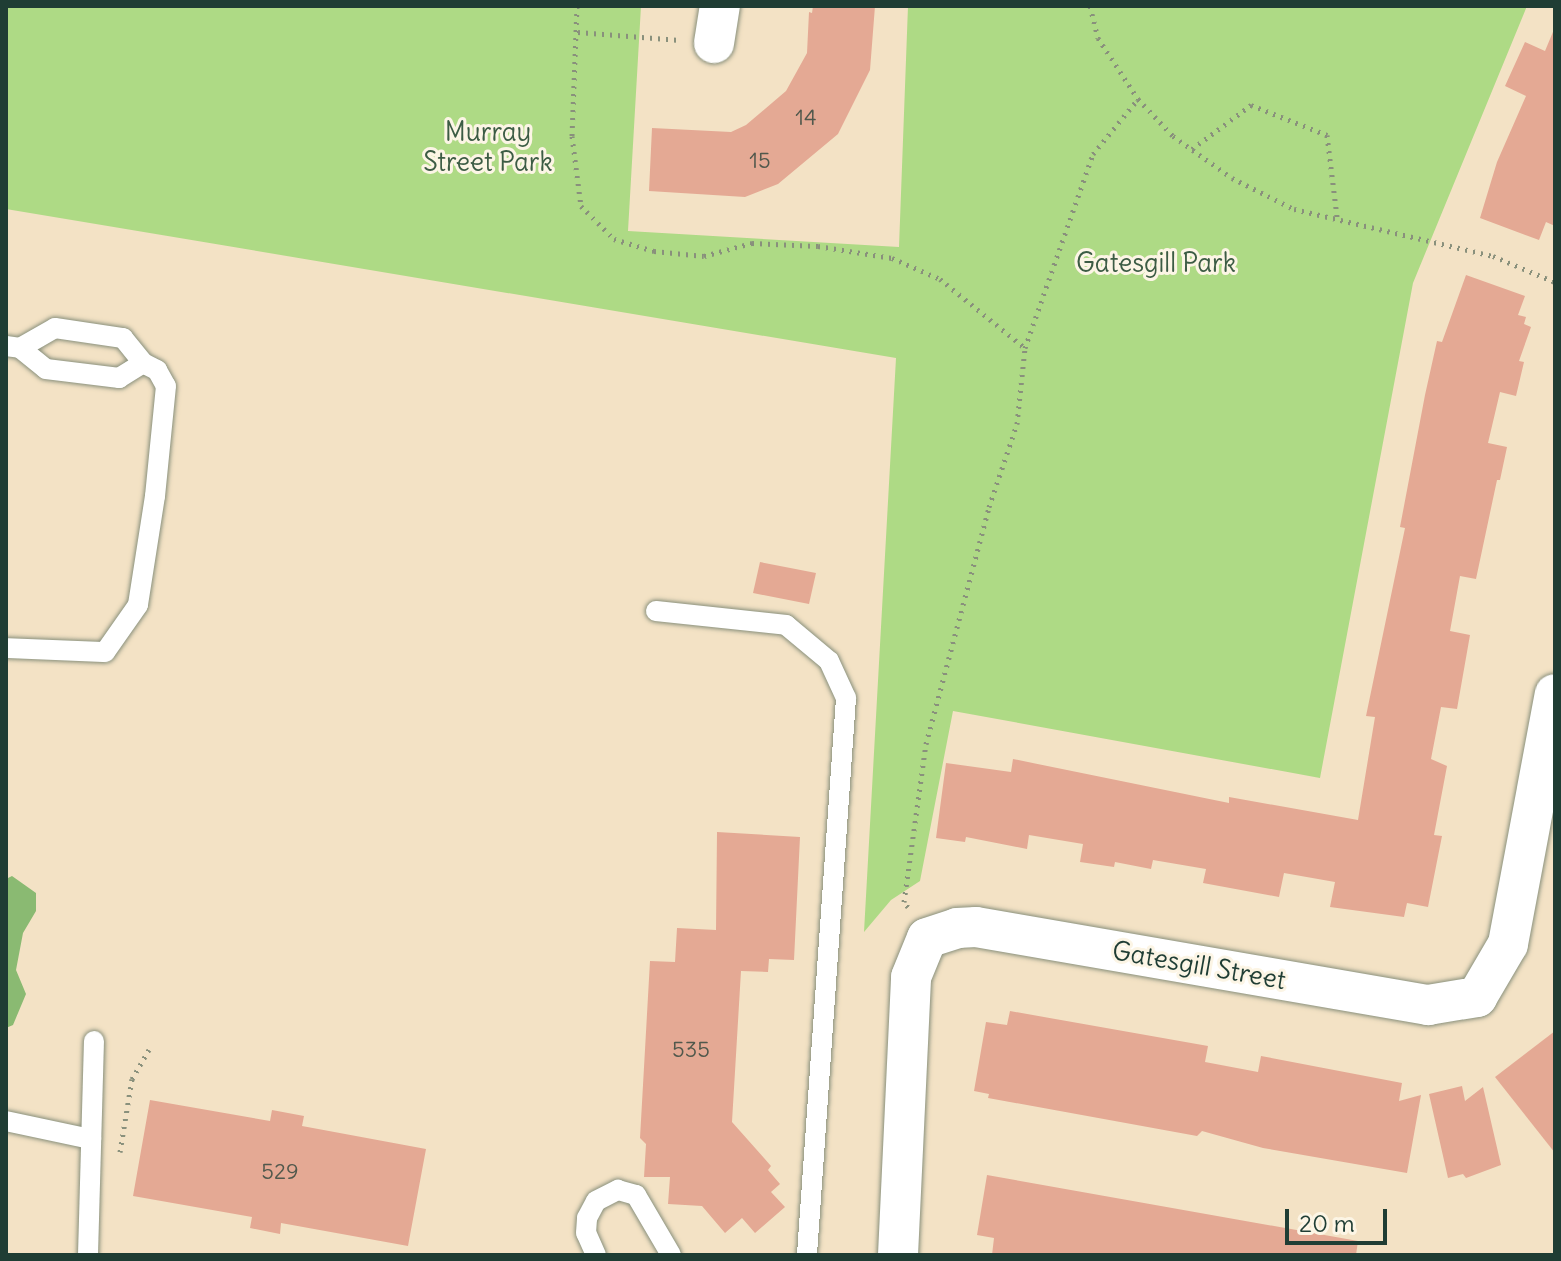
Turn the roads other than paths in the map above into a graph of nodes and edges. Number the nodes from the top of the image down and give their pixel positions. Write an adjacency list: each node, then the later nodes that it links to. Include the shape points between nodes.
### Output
1 (13, 347): 2 (lane, via 46,369 119,378); 2 (lane, via 55,328 123,338)
2 (143, 363): 4 (lane, via 157,370 166,386 138,605 105,652)
3 (656, 611): 12 (lane, via 786,625 829,661 846,698)
4 (6, 648)
5 (1555, 694): 13 (street, Gatesgill Street, via 1508,944 1477,997 1428,1005 976,927 927,938 911,977)
6 (94, 1041): 8 (lane)
7 (6, 1121): 8 (lane)
8 (91, 1139): 9 (lane)
9 (88, 1255)
10 (596, 1255): 11 (lane, via 586,1233 587,1218 596,1201 618,1190 636,1195)
11 (671, 1255)
12 (807, 1255)
13 (898, 1255)

